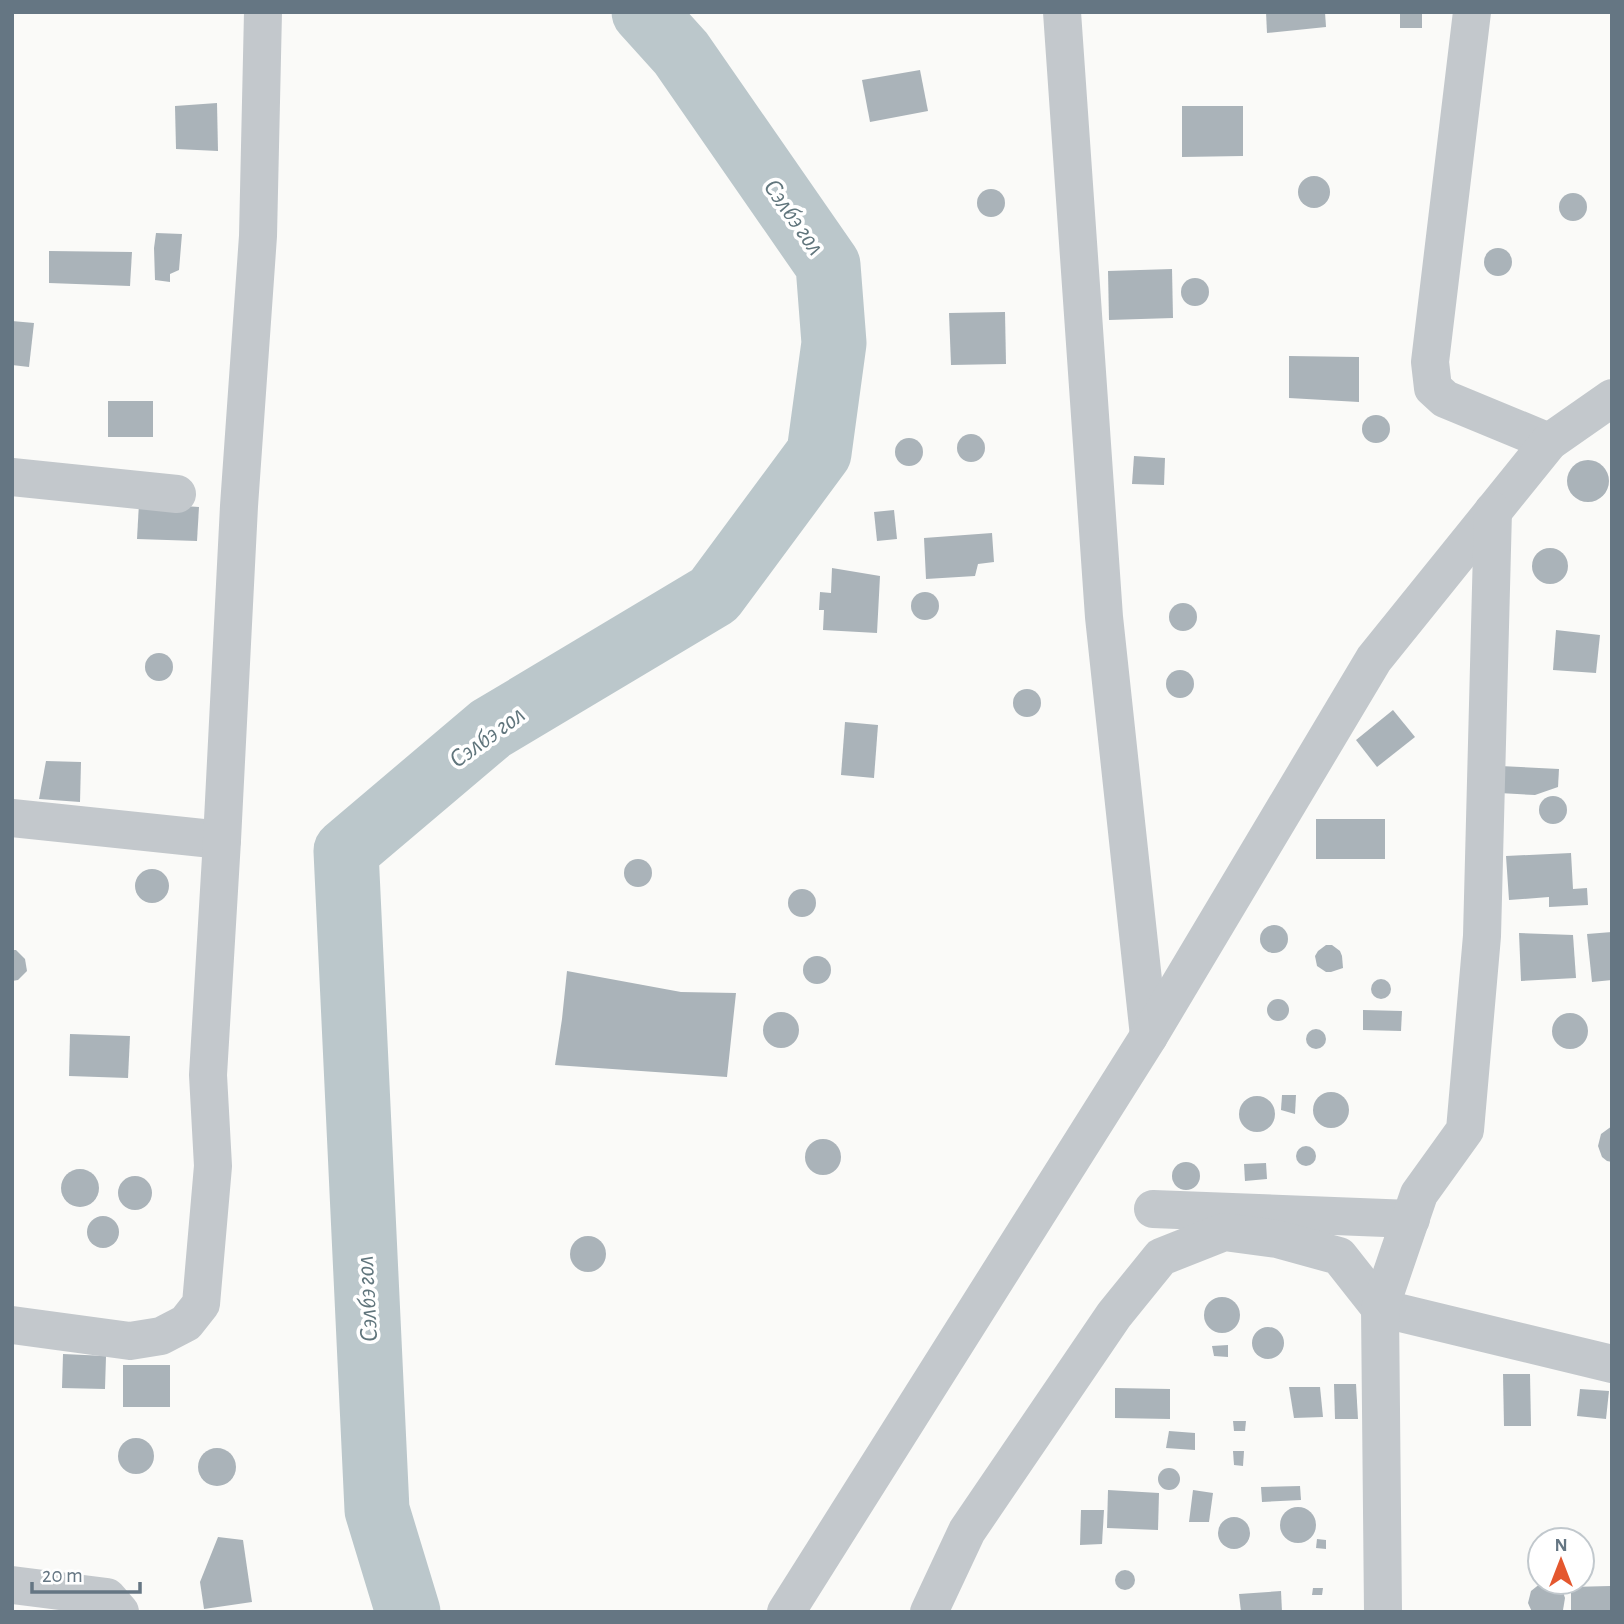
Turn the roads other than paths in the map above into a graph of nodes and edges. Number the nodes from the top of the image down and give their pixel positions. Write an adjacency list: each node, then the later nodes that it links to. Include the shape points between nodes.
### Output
1 (263, 12): 10 (street, via 257,236)
2 (1062, 12): 11 (street, via 1104,617)
3 (1472, 12): 5 (street, via 1430,362 1433,388 1445,399)
4 (1612, 398): 5 (street)
5 (1549, 442): 8 (street)
6 (12, 477): 7 (street)
7 (177, 494)
8 (1493, 511): 11 (street, via 1374,659); 13 (street, via 1482,936 1465,1130 1419,1194)
9 (12, 818): 10 (street)
10 (222, 840): 15 (street, via 208,1075 213,1166 201,1304 186,1322 161,1336 130,1340)
11 (1149, 1036): 19 (street)
12 (1153, 1209): 13 (street)
13 (1407, 1229): 14 (street)
14 (1386, 1291): 16 (street); 20 (street, via 1339,1256 1276,1239 1224,1232 1161,1257 1114,1315 967,1531); 21 (street)
15 (12, 1325)
16 (1612, 1364)
17 (12, 1585): 18 (street, via 107,1597)
18 (120, 1612)
19 (786, 1612)
20 (929, 1612)
21 (1383, 1612)

